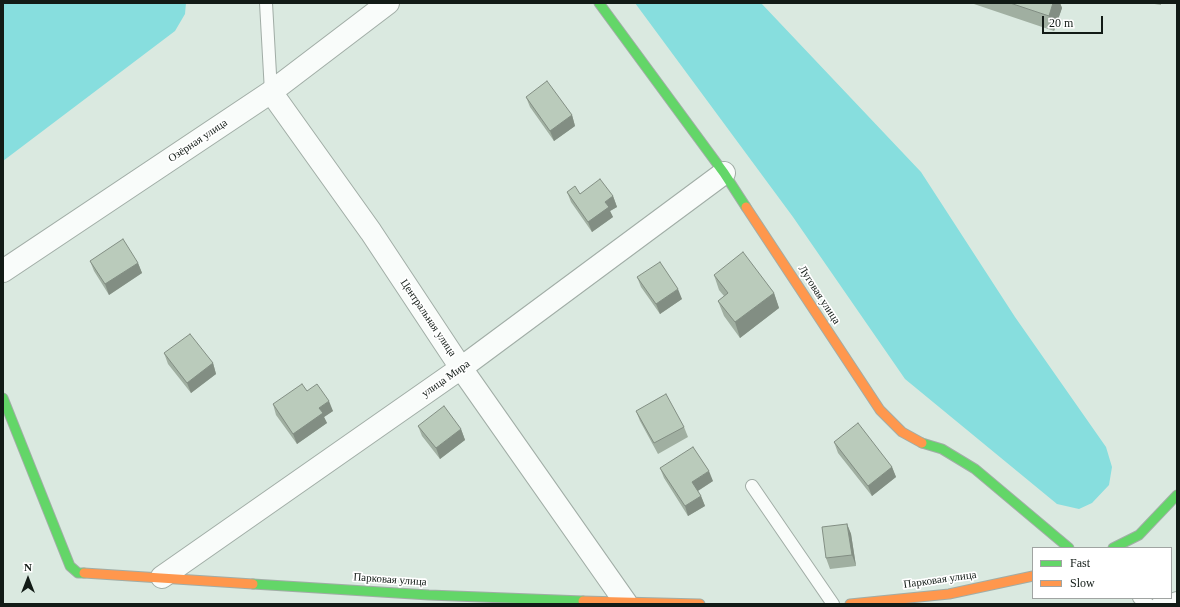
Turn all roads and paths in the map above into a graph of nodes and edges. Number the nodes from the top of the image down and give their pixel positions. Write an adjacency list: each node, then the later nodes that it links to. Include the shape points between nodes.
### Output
1 (266, 3): 4 (lane)
2 (388, 3): 4 (street, Озёрная улица)
3 (599, 3): 5 (street, Луговая улица)
4 (271, 92): 6 (street, Озёрная улица); 7 (street, Центральная улица, via 371,232)
5 (724, 173): 7 (street, улица Мира); 11 (street, Луговая улица, via 880,410 902,432 922,443 942,449 975,469)
6 (3, 272)
7 (461, 368): 14 (street, улица Мира); 17 (street, Центральная улица)
8 (3, 398): 14 (street, Парковая улица, via 70,566 78,573)
9 (752, 486): 20 (lane)
10 (1177, 495): 12 (street, via 1139,535)
11 (1068, 547)
12 (1115, 547)
13 (1032, 576): 16 (street, Парковая улица)
14 (162, 577): 17 (street, Парковая улица, via 429,595)
15 (1177, 598): 22 (lane)
16 (950, 599): 18 (street, Парковая улица)
17 (626, 603): 19 (street, Парковая улица)
18 (864, 603): 21 (street, Парковая улица)
19 (700, 604)
20 (833, 604)
21 (850, 604)
22 (1157, 604)

